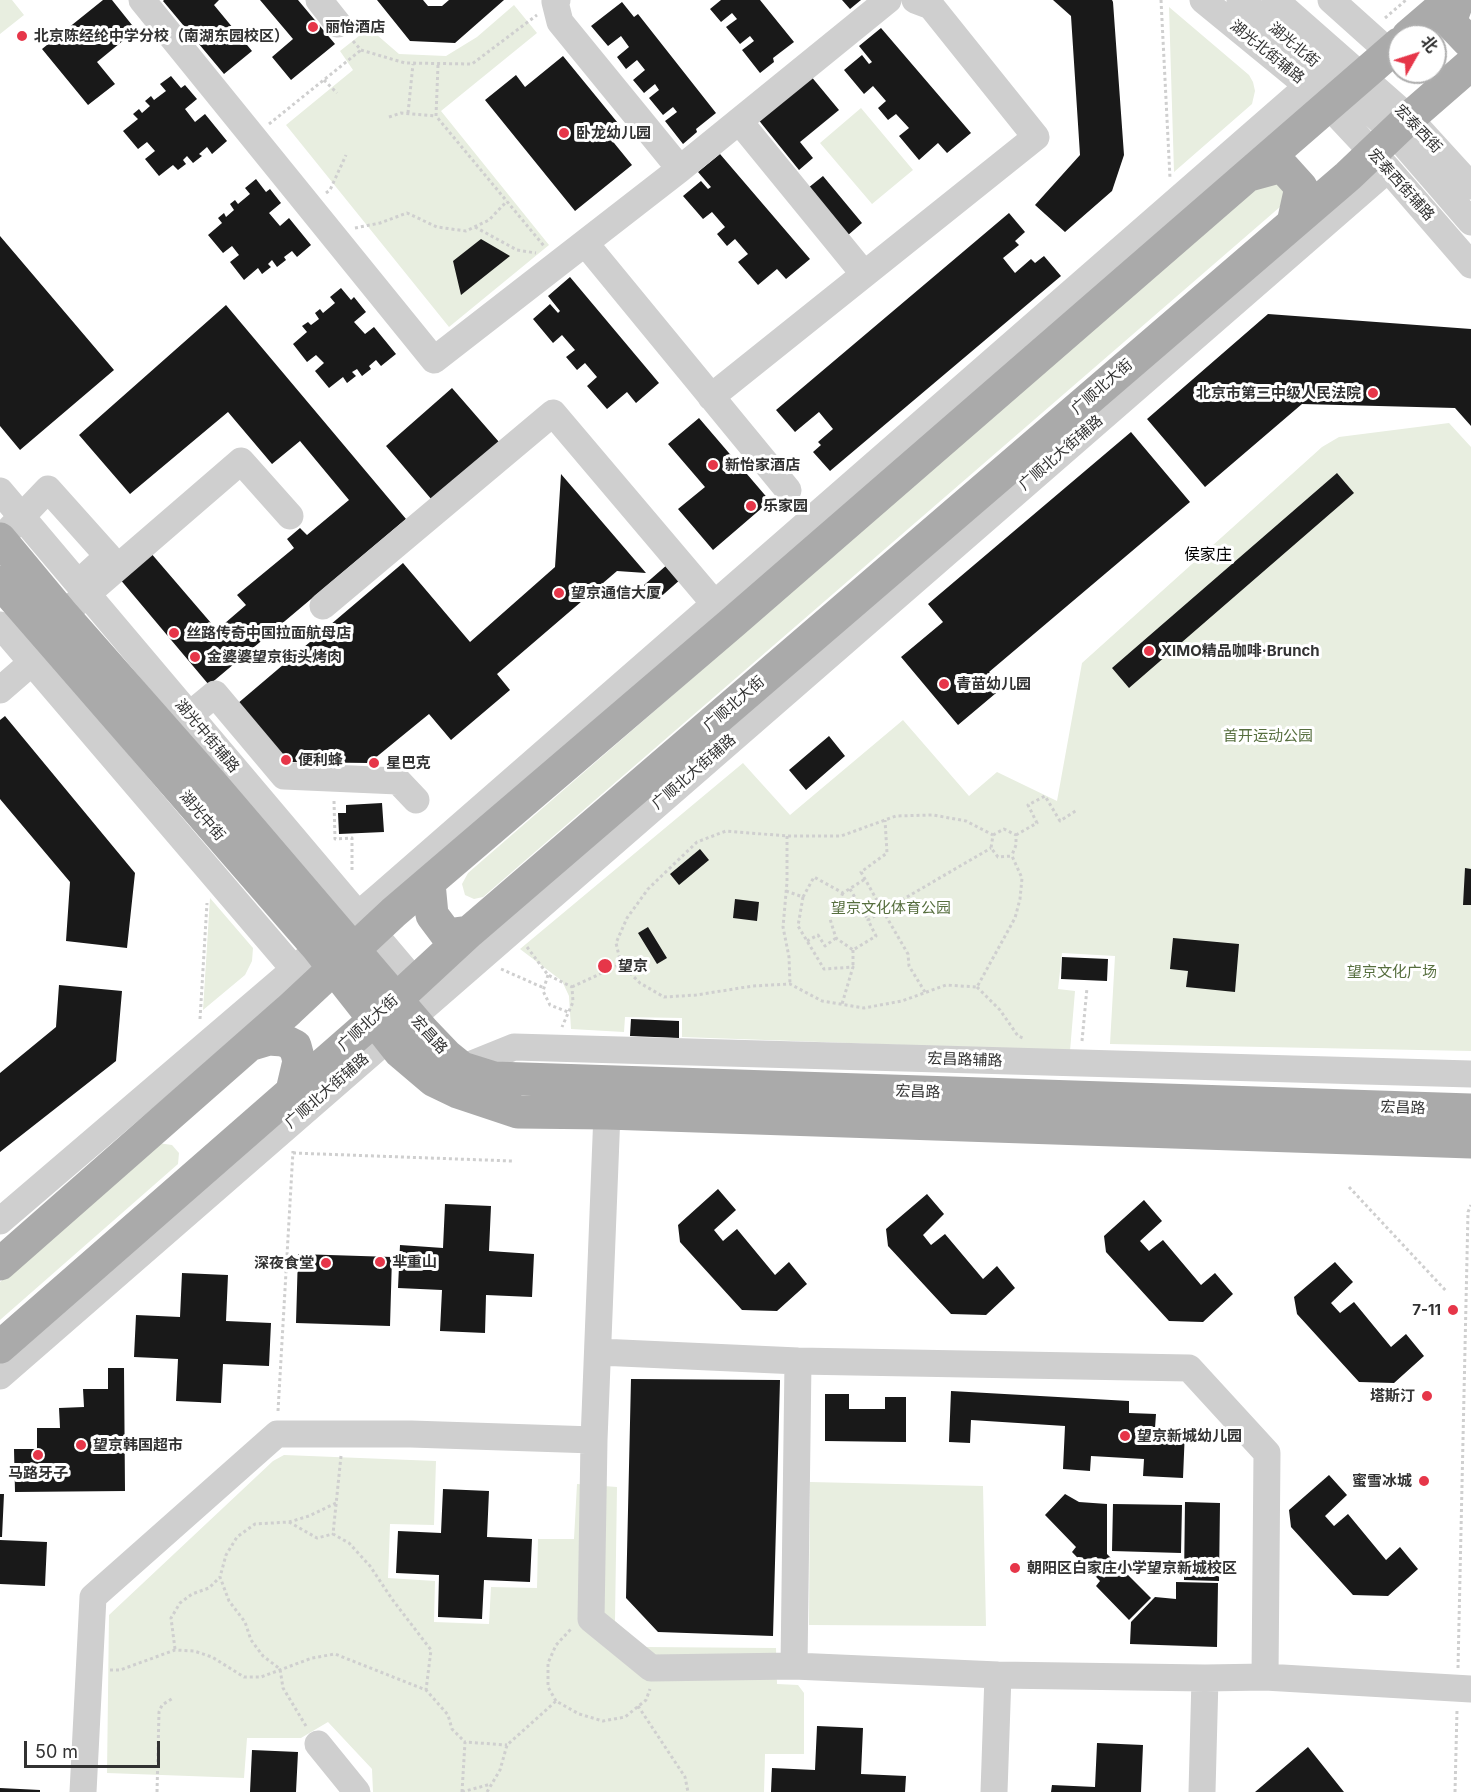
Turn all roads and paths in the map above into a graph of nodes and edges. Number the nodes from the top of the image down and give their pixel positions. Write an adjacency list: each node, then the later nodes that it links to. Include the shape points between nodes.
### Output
1 (142, 0): 29 (street)
2 (319, 0): 13 (street)
3 (888, 0): 28 (street)
4 (915, 0): 45 (street, via 931,6 1036,137)
5 (1161, 0): 34 (path)
6 (1203, 0): 23 (street, 湖光北街辅路)
7 (1240, 0): 23 (street, 湖光北街)
8 (1275, 0): 23 (street, 湖光北街)
9 (1330, 0): 15 (street)
10 (1450, 0): 14 (main road)
11 (1458, 0): 16 (main road, via 1450,22)
12 (556, 1): 21 (path, via 471,64); 32 (street, via 560,22)
13 (338, 24): 17 (path)
14 (1422, 24)
15 (1387, 36)
16 (1471, 41)
17 (362, 50): 19 (path); 22 (path)
18 (1387, 53): 23 (main road)
19 (413, 64): 21 (path); 25 (path)
20 (1471, 64): 30 (main road, 广顺北大街)
21 (438, 65): 26 (path)
22 (324, 80): 24 (path); 29 (path)
23 (1336, 89): 30 (street, 宏泰西街); 30 (street, 宏泰西街辅路); 33 (main road); 53 (street)
24 (337, 93)
25 (408, 113): 26 (path); 27 (path)
26 (436, 116): 36 (path)
27 (389, 117)
28 (739, 121): 32 (street); 45 (street)
29 (253, 136): 37 (street)
30 (1391, 143): 35 (street, 宏泰西街); 38 (street, 宏泰西街); 39 (main road, 广顺北大街); 44 (street, 宏泰西街辅路); 95 (street, 广顺北大街辅路)
31 (346, 155): 37 (path, via 330,190)
32 (680, 169): 42 (street)
33 (1249, 175): 39 (main road, via 1282,166 1301,188); 53 (main road)
34 (1170, 185)
35 (1471, 186)
36 (507, 201): 40 (path, via 489,220); 43 (path)
37 (309, 207): 41 (street)
38 (1471, 222)
39 (1293, 223): 77 (main road, 广顺北大街)
40 (475, 227): 41 (path, via 466,231 437,227 407,213 357,226); 43 (path, via 517,250)
41 (338, 242): 43 (street, via 434,360)
42 (585, 243): 43 (street); 46 (street)
43 (555, 259)
44 (1471, 265)
45 (864, 274): 46 (street)
46 (711, 397): 47 (street)
47 (788, 490)
48 (0, 491): 50 (street)
49 (290, 516): 54 (street, via 241,461)
50 (7, 532): 54 (main road, 湖光中街); 54 (street, via 48,489 108,556)
51 (0, 582): 54 (main road, 湖光中街)
52 (323, 606): 53 (street, via 553,414)
53 (723, 613): 69 (main road); 81 (street)
54 (63, 619): 55 (street); 56 (street); 57 (main road, 湖光中街); 81 (main road, 湖光中街)
55 (0, 625)
56 (0, 690)
57 (179, 725): 58 (street, via 215,694 284,776); 81 (main road, 湖光中街)
58 (334, 778): 59 (street, via 398,781); 67 (path, via 335,839 352,838)
59 (416, 800)
60 (1077, 810): 64 (path, via 1060,821 1045,796 1028,806 1037,823)
61 (885, 820): 62 (path, via 933,815 966,821); 63 (path, via 841,836); 68 (path, via 887,853 861,872)
62 (993, 835): 64 (path, via 1004,829); 65 (path)
63 (787, 836): 71 (path); 83 (path, via 726,831 697,842 648,889 627,918 616,943)
64 (1016, 836): 66 (path)
65 (991, 848): 66 (path, via 998,857); 75 (path)
66 (1012, 856): 89 (path, via 1022,878 1015,918)
67 (352, 872)
68 (865, 879): 70 (path); 75 (path)
69 (429, 883): 77 (main road, via 432,915 447,935); 81 (main road)
70 (850, 889): 72 (path); 76 (path)
71 (786, 891): 74 (path); 87 (path, via 783,927)
72 (843, 893): 74 (path, via 814,877); 78 (path, via 830,919)
73 (207, 895): 96 (path)
74 (803, 897): 80 (path, via 798,926)
75 (883, 911): 76 (path); 92 (path)
76 (868, 920): 82 (path, via 876,936)
77 (469, 932): 95 (main road, 广顺北大街)
78 (836, 938): 80 (path, via 825,946 818,935); 82 (path)
79 (522, 941): 86 (path)
80 (807, 941): 85 (path, via 824,969)
81 (335, 950): 95 (main road, 湖光中街); 95 (street); 100 (main road); 113 (street)
82 (853, 950): 85 (path)
83 (621, 964): 87 (path, via 640,983 664,997); 88 (path)
84 (496, 967): 90 (path)
85 (853, 967): 93 (path)
86 (548, 975): 88 (path); 90 (path)
87 (790, 984): 93 (path, via 822,1001)
88 (572, 987): 94 (path, via 573,1002)
89 (977, 987): 92 (path, via 946,985); 98 (path, via 1018,1036)
90 (544, 988): 94 (path, via 550,1005)
91 (1087, 988): 99 (path)
92 (925, 992): 93 (path, via 864,1008)
93 (842, 1004)
94 (568, 1012): 97 (path)
95 (397, 1018): 101 (main road, 宏昌路); 103 (main road, 广顺北大街); 105 (main road, 宏昌路, via 433,1080 458,1092 518,1112); 119 (street, 广顺北大街辅路)
96 (200, 1019)
97 (561, 1029)
98 (1027, 1039)
99 (1081, 1043)
100 (249, 1046): 103 (main road, via 269,1039 295,1046 299,1061); 114 (main road)
101 (462, 1068): 102 (street, 宏昌路辅路, via 513,1047); 104 (main road, 宏昌路, via 494,1077)
102 (1471, 1074)
103 (292, 1090): 116 (main road, 广顺北大街)
104 (1471, 1110)
105 (607, 1113): 106 (main road, 宏昌路); 117 (street)
106 (1471, 1142)
107 (294, 1144): 109 (path)
108 (283, 1153): 109 (path)
109 (293, 1153): 110 (path); 120 (path)
110 (512, 1161)
111 (1349, 1187): 115 (path)
112 (1471, 1205): 136 (path)
113 (0, 1222): 114 (street)
114 (11, 1256)
115 (1447, 1292)
116 (0, 1347)
117 (598, 1352): 118 (street); 122 (street)
118 (798, 1361): 129 (street); 134 (street, via 1189,1368 1267,1453)
119 (0, 1376)
120 (277, 1434): 121 (street); 132 (street, via 93,1597)
121 (344, 1434): 122 (street); 123 (path)
122 (594, 1440): 127 (street)
123 (336, 1503): 124 (path); 125 (path)
124 (289, 1522): 125 (path, via 317,1539); 126 (path, via 255,1524 237,1537 226,1555)
125 (333, 1534): 137 (path, via 349,1543 370,1566 431,1650)
126 (220, 1577): 128 (path, via 209,1588 180,1603 171,1618); 131 (path, via 251,1640 262,1656)
127 (591, 1619): 130 (street); 139 (path, via 574,1626 556,1646 549,1663 548,1687)
128 (175, 1650): 131 (path, via 212,1657 244,1677 261,1677); 132 (path, via 120,1670)
129 (794, 1666): 130 (street); 133 (street)
130 (651, 1668): 140 (path, via 652,1683)
131 (280, 1669): 137 (path, via 335,1654); 142 (path, via 283,1688)
132 (89, 1670): 145 (street)
133 (998, 1675): 135 (street); 151 (street)
134 (1265, 1677): 135 (street); 136 (street)
135 (1205, 1678): 152 (street)
136 (1464, 1689): 153 (path)
137 (426, 1690): 141 (path)
138 (173, 1698): 146 (path, via 159,1712)
139 (556, 1701): 140 (path, via 603,1721 625,1717); 143 (path)
140 (638, 1706): 150 (path, via 685,1777)
141 (465, 1742): 143 (path); 148 (path)
142 (318, 1744): 147 (street)
143 (507, 1745): 144 (path, via 500,1770)
144 (491, 1784): 148 (path); 149 (path)
145 (83, 1792)
146 (157, 1792)
147 (357, 1792)
148 (462, 1792)
149 (487, 1792)
150 (688, 1792)
151 (994, 1792)
152 (1202, 1792)
153 (1455, 1792)

